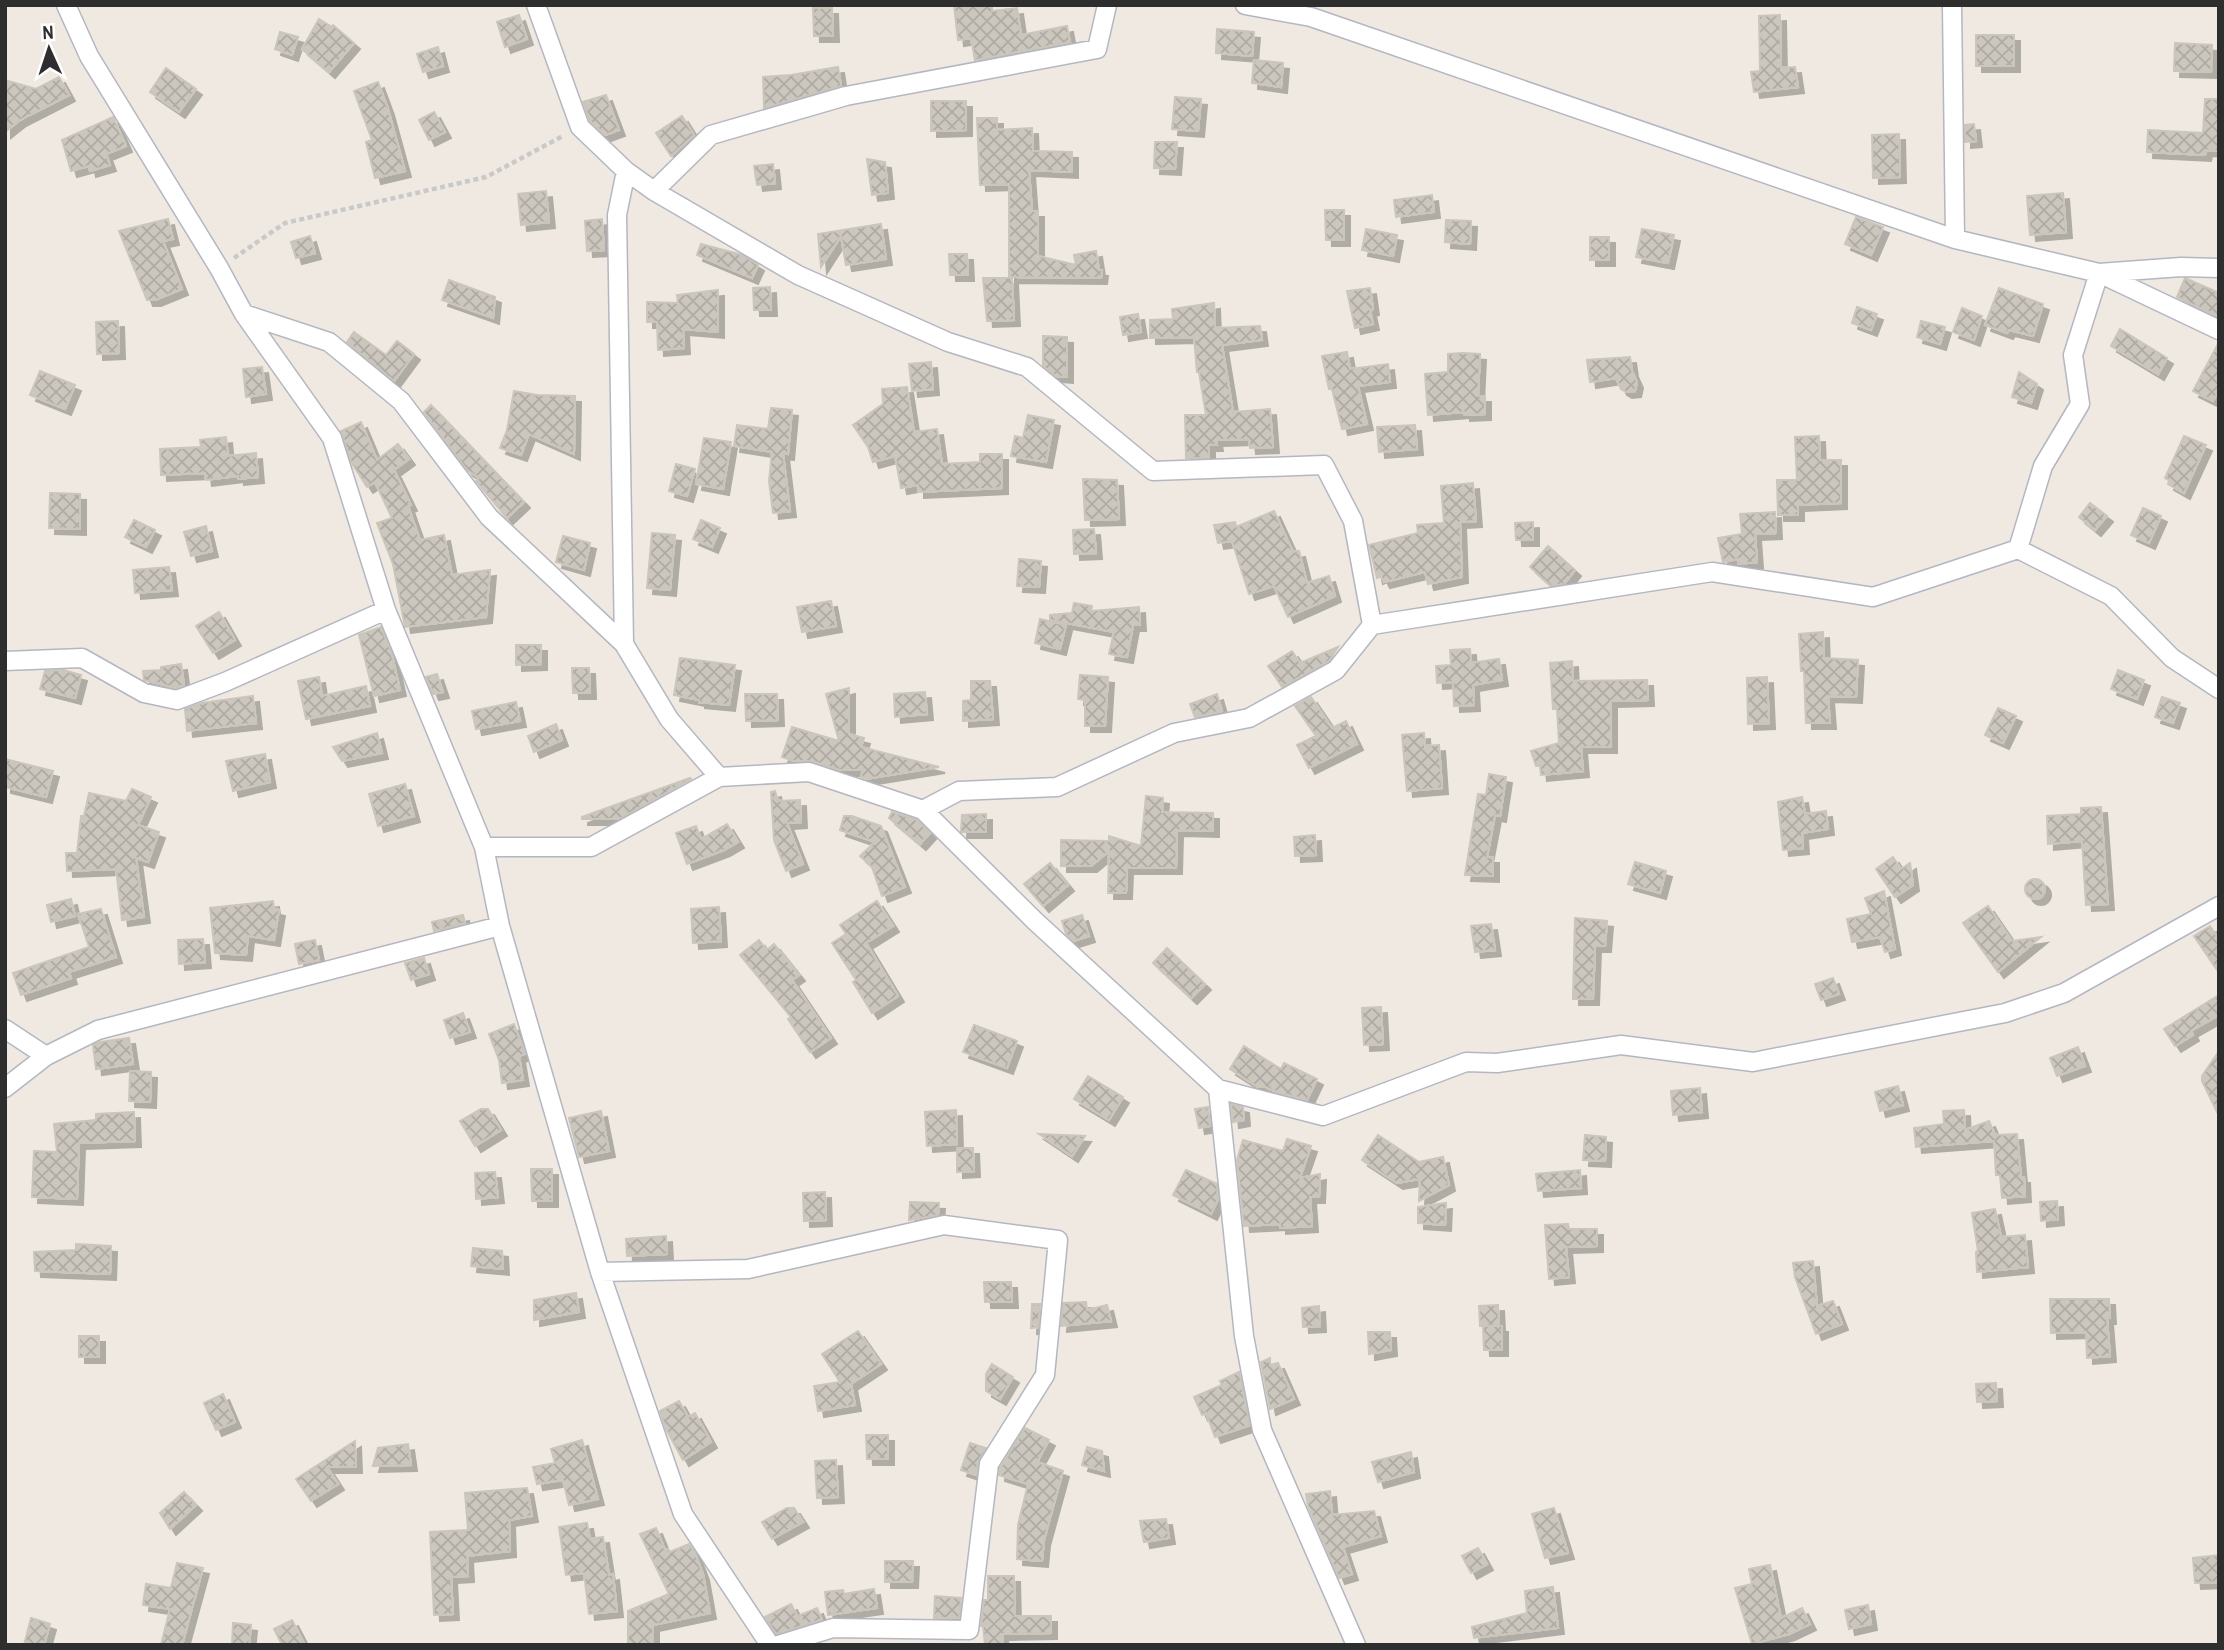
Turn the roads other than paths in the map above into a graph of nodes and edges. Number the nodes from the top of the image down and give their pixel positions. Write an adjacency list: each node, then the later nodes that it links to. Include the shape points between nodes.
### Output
1 (66, 5): 11 (street, via 89,56)
2 (536, 5): 6 (street, via 580,127)
3 (1107, 5): 7 (street, via 1097,49 846,96 711,135)
4 (1245, 5): 8 (street, via 1311,18)
5 (1952, 5): 8 (street)
6 (626, 171): 7 (street); 16 (street, via 617,215)
7 (654, 191): 15 (street, via 798,275 948,342 1027,368 1153,471 1324,465 1353,522)
8 (1955, 239): 10 (street)
9 (2219, 268): 10 (street)
10 (2099, 273): 12 (street); 13 (street, via 2073,355 2080,404 2043,466)
11 (244, 314): 14 (street, via 332,438); 16 (street, via 329,342 401,401 489,517)
12 (2219, 330)
13 (2018, 549): 15 (street, via 1873,597 1712,572); 18 (street, via 2111,596 2172,658)
14 (386, 610): 17 (street, via 177,700 144,693 82,658); 21 (street)
15 (1373, 625): 20 (street, via 1336,670 1249,718 1174,733 1057,787 959,791)
16 (624, 644): 19 (street, via 669,719)
17 (5, 661)
18 (2219, 690)
19 (719, 777): 20 (street, via 809,772); 21 (street, via 591,847)
20 (923, 810): 27 (street, via 1035,921)
21 (484, 847): 23 (street)
22 (2219, 906): 27 (street, via 2064,993 1992,1016 1753,1062 1622,1045 1497,1063 1466,1062 1323,1116)
23 (500, 926): 25 (street, via 98,1030); 28 (street)
24 (5, 1029): 25 (street)
25 (46, 1056): 26 (street)
26 (5, 1088)
27 (1218, 1088): 31 (street, via 1244,1336 1262,1430)
28 (600, 1272): 29 (street, via 683,1514); 30 (street, via 748,1269 944,1225 1058,1240 1045,1376 989,1464 969,1630 833,1628)
29 (770, 1645)
30 (778, 1645)
31 (1356, 1645)

